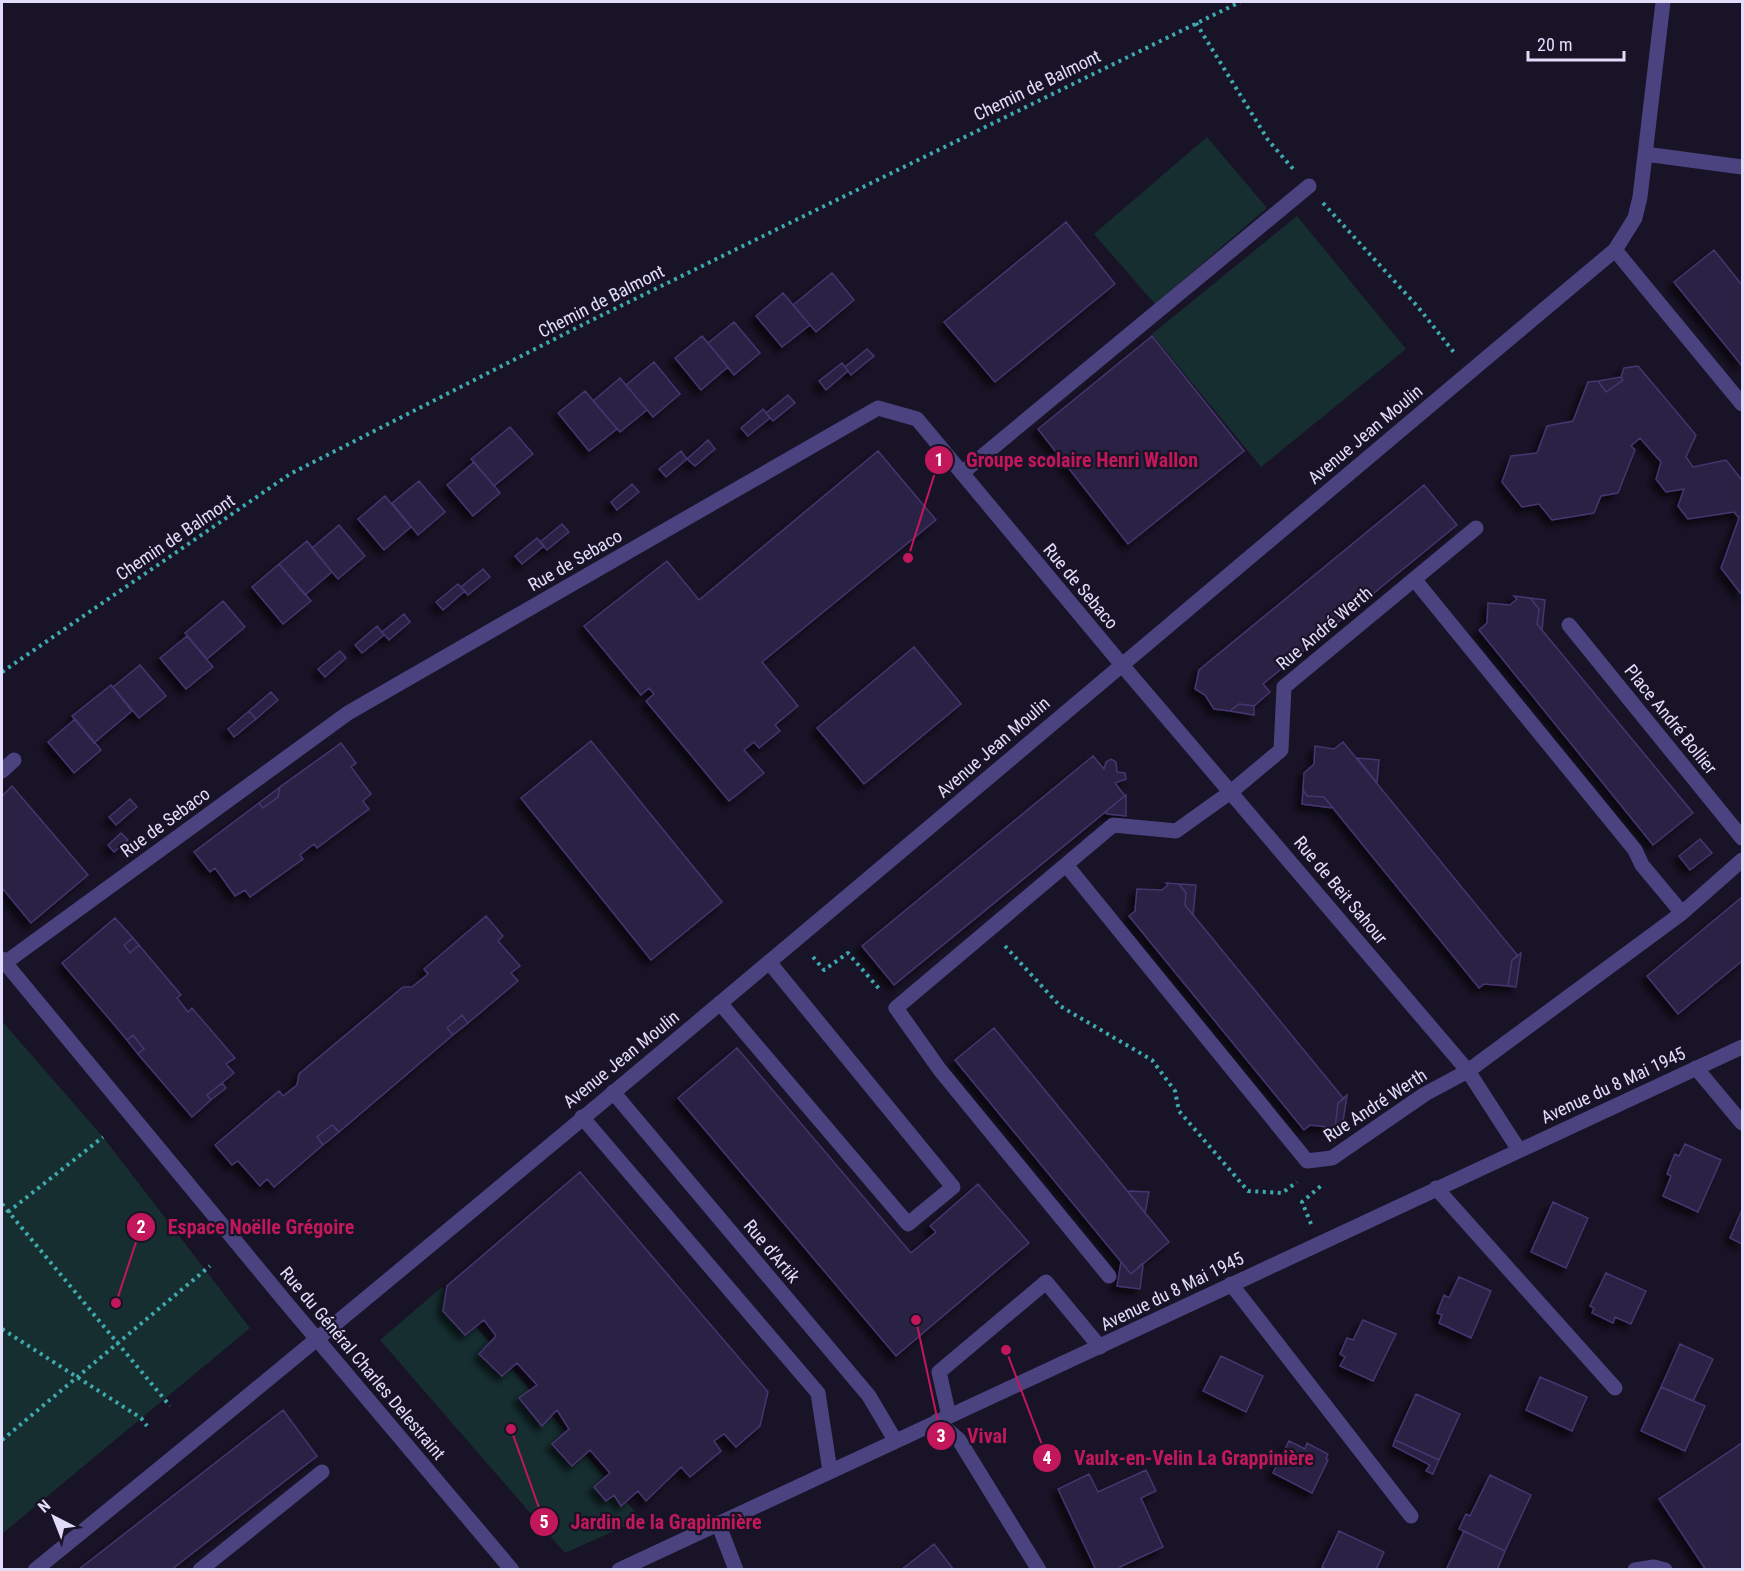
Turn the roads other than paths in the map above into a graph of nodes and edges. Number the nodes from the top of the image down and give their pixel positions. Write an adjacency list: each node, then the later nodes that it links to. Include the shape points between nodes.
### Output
1 (1663, 2): 2 (street, Avenue Jean Moulin)
2 (1645, 154): 3 (street); 5 (street, Avenue Jean Moulin, via 1635,218)
3 (1743, 167)
4 (1309, 186): 7 (street)
5 (1615, 250): 6 (street); 11 (street, Avenue Jean Moulin)
6 (1743, 404)
7 (962, 473): 11 (street, Rue de Sebaco); 19 (street, Rue de Sebaco, via 917,419 878,408 348,713)
8 (1476, 528): 9 (street, Rue André Werth)
9 (1414, 579): 14 (street, Rue André Werth, via 1284,687 1281,750); 18 (street)
10 (1569, 625): 15 (street, Place André Bollier)
11 (1122, 665): 14 (street, Rue de Beit Sahour); 20 (street, Avenue Jean Moulin)
12 (14, 760): 13 (street)
13 (2, 771)
14 (1232, 791): 17 (street, Rue André Werth, via 1176,831 1113,825); 24 (street, Rue de Beit Sahour)
15 (1743, 838)
16 (1743, 860): 18 (street, Rue André Werth)
17 (1067, 866): 24 (street, Rue André Werth, via 1306,1161 1326,1159 1425,1094); 30 (street, Rue André Werth, via 896,1008 940,1070)
18 (1682, 913): 24 (street, Rue André Werth)
19 (2, 962): 32 (street, Rue du Général Charles Delestraint)
20 (769, 963): 21 (street, Avenue Jean Moulin); 21 (street, via 953,1187 908,1224)
21 (720, 1003): 25 (street, Avenue Jean Moulin)
22 (1743, 1047): 23 (street, Avenue du 8 Mai 1945)
23 (1696, 1068): 27 (street); 28 (street, Avenue du 8 Mai 1945)
24 (1468, 1071): 28 (street, Rue de Beit Sahour)
25 (613, 1092): 26 (street, Avenue Jean Moulin); 36 (street, Rue d'Artik, via 869,1396)
26 (582, 1117): 32 (street, Avenue Jean Moulin); 37 (street, via 818,1393)
27 (1743, 1123)
28 (1519, 1150): 29 (street, Avenue du 8 Mai 1945)
29 (1436, 1188): 31 (street, Avenue du 8 Mai 1945); 34 (street)
30 (1109, 1276)
31 (1231, 1284): 33 (street, Avenue du 8 Mai 1945); 39 (street)
32 (317, 1338): 41 (street, Avenue Jean Moulin); 43 (street, Rue du Général Charles Delestraint)
33 (1100, 1347): 35 (street, Avenue du 8 Mai 1945); 35 (street, via 1046,1282 939,1372)
34 (1615, 1388)
35 (943, 1419): 36 (street, Avenue du 8 Mai 1945); 46 (street)
36 (895, 1440): 37 (street, Avenue du 8 Mai 1945)
37 (830, 1471): 40 (street, Avenue du 8 Mai 1945)
38 (322, 1472): 42 (street)
39 (1411, 1516)
40 (718, 1523): 44 (street, Avenue du 8 Mai 1945); 45 (street)
41 (35, 1569)
42 (200, 1569)
43 (512, 1569)
44 (619, 1569)
45 (736, 1569)
46 (1039, 1569)
47 (1635, 1569): 48 (street)
48 (1665, 1569)

